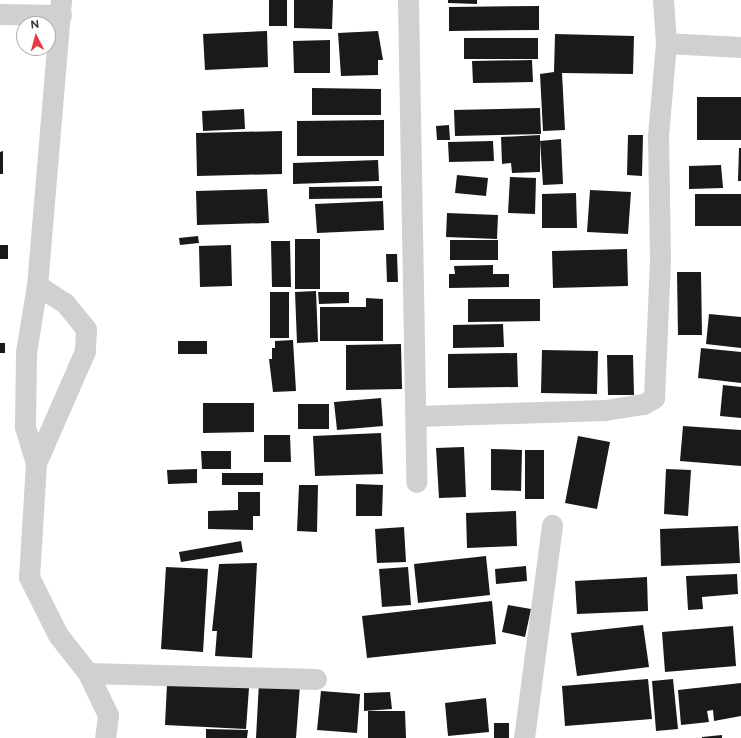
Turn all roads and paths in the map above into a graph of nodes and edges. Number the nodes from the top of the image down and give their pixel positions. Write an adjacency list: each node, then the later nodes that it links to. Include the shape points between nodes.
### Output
1 (408, 0): 8 (street)
2 (663, 0): 5 (street)
3 (61, 7): 4 (street); 7 (street)
4 (0, 14)
5 (666, 43): 6 (street); 8 (street, via 658,136 660,260 654,398 644,404 605,410)
6 (741, 47)
7 (37, 285): 9 (street, via 26,352 25,426); 9 (street, via 65,303 86,329 85,351)
8 (416, 416): 10 (street)
9 (36, 463): 12 (street, via 29,577 58,636)
10 (416, 482)
11 (552, 525): 15 (street)
12 (88, 673): 13 (street); 14 (street, via 108,715)
13 (316, 679)
14 (105, 738)
15 (524, 738)

